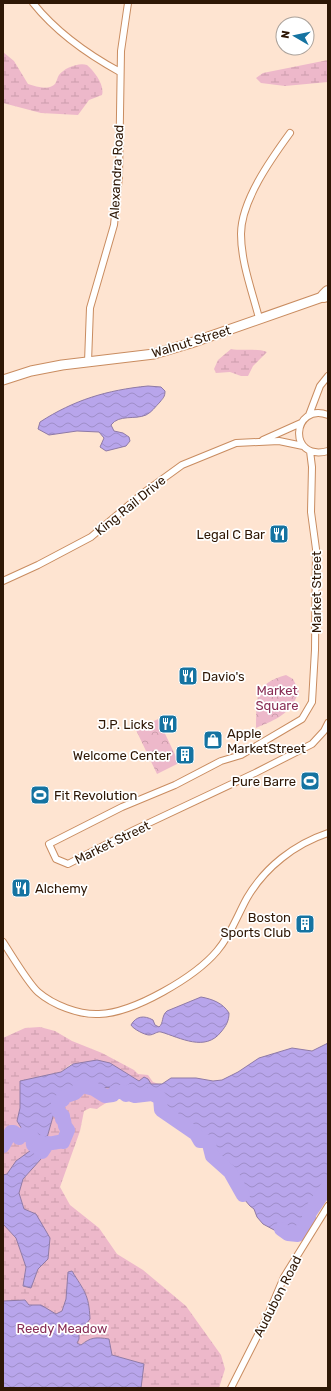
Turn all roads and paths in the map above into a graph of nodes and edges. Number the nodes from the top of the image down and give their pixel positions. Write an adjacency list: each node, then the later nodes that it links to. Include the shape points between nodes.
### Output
1 (33, 3): 3 (street, via 85,52)
2 (128, 3): 3 (street, Alexandra Road)
3 (120, 72): 7 (street, Alexandra Road, via 118,176 114,225 90,308)
4 (290, 133): 6 (street, via 274,154 251,198 241,233 242,248)
5 (327, 294): 6 (main road, Walnut Street)
6 (259, 318): 7 (main road, Walnut Street, via 154,354)
7 (88, 362): 9 (main road, Walnut Street, via 62,364)
8 (328, 376): 10 (street, via 320,386)
9 (3, 380)
10 (309, 415): 11 (street, via 318,412); 12 (street)
11 (328, 415)
12 (301, 423): 13 (street, King Rail Drive); 14 (street, via 298,433)
13 (262, 441): 14 (street, King Rail Drive, via 279,441); 17 (street, King Rail Drive, via 236,443 182,465 142,494 91,537)
14 (303, 446): 15 (street)
15 (310, 451): 16 (street); 18 (street, Market Street, via 311,512 316,549 316,650 312,702 302,719 240,755 221,761 175,785 122,807 49,844 50,850 56,859 68,864 312,744)
16 (328, 451)
17 (3, 581)
18 (328, 723)
19 (328, 833): 20 (street, via 292,850 266,873 251,893 225,941 202,967 172,986 118,1011 89,1014 54,1003 37,992)
20 (3, 942)
21 (328, 1206): 22 (street, Audubon Road, via 284,1277)
22 (231, 1388)

